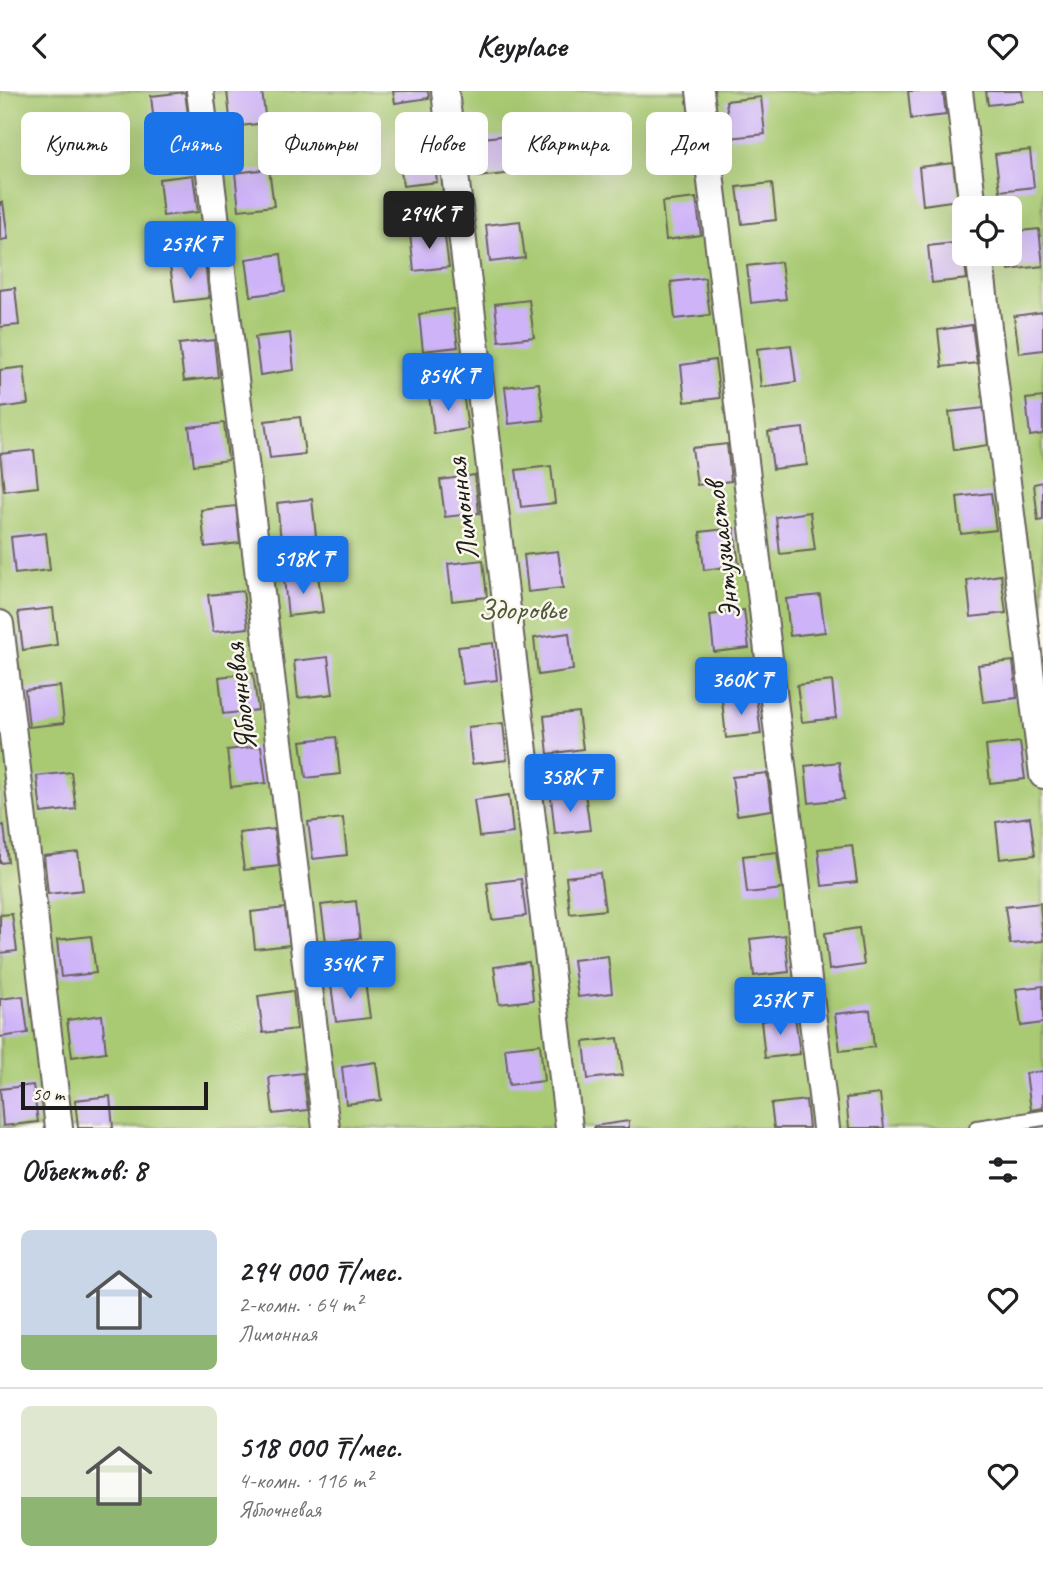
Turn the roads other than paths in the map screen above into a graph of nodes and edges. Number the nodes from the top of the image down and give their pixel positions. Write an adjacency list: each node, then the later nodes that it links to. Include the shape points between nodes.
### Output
1 (200, 91): 11 (street, Яблочневая)
2 (445, 91): 12 (street, Лимонная)
3 (700, 91): 13 (street, Энтузиастов)
4 (959, 91): 5 (street)
5 (972, 196)
6 (980, 266): 8 (street)
7 (0, 624): 10 (street)
8 (1043, 775)
9 (1043, 1118): 14 (lane)
10 (59, 1128)
11 (326, 1128)
12 (569, 1128)
13 (826, 1128)
14 (977, 1128)

